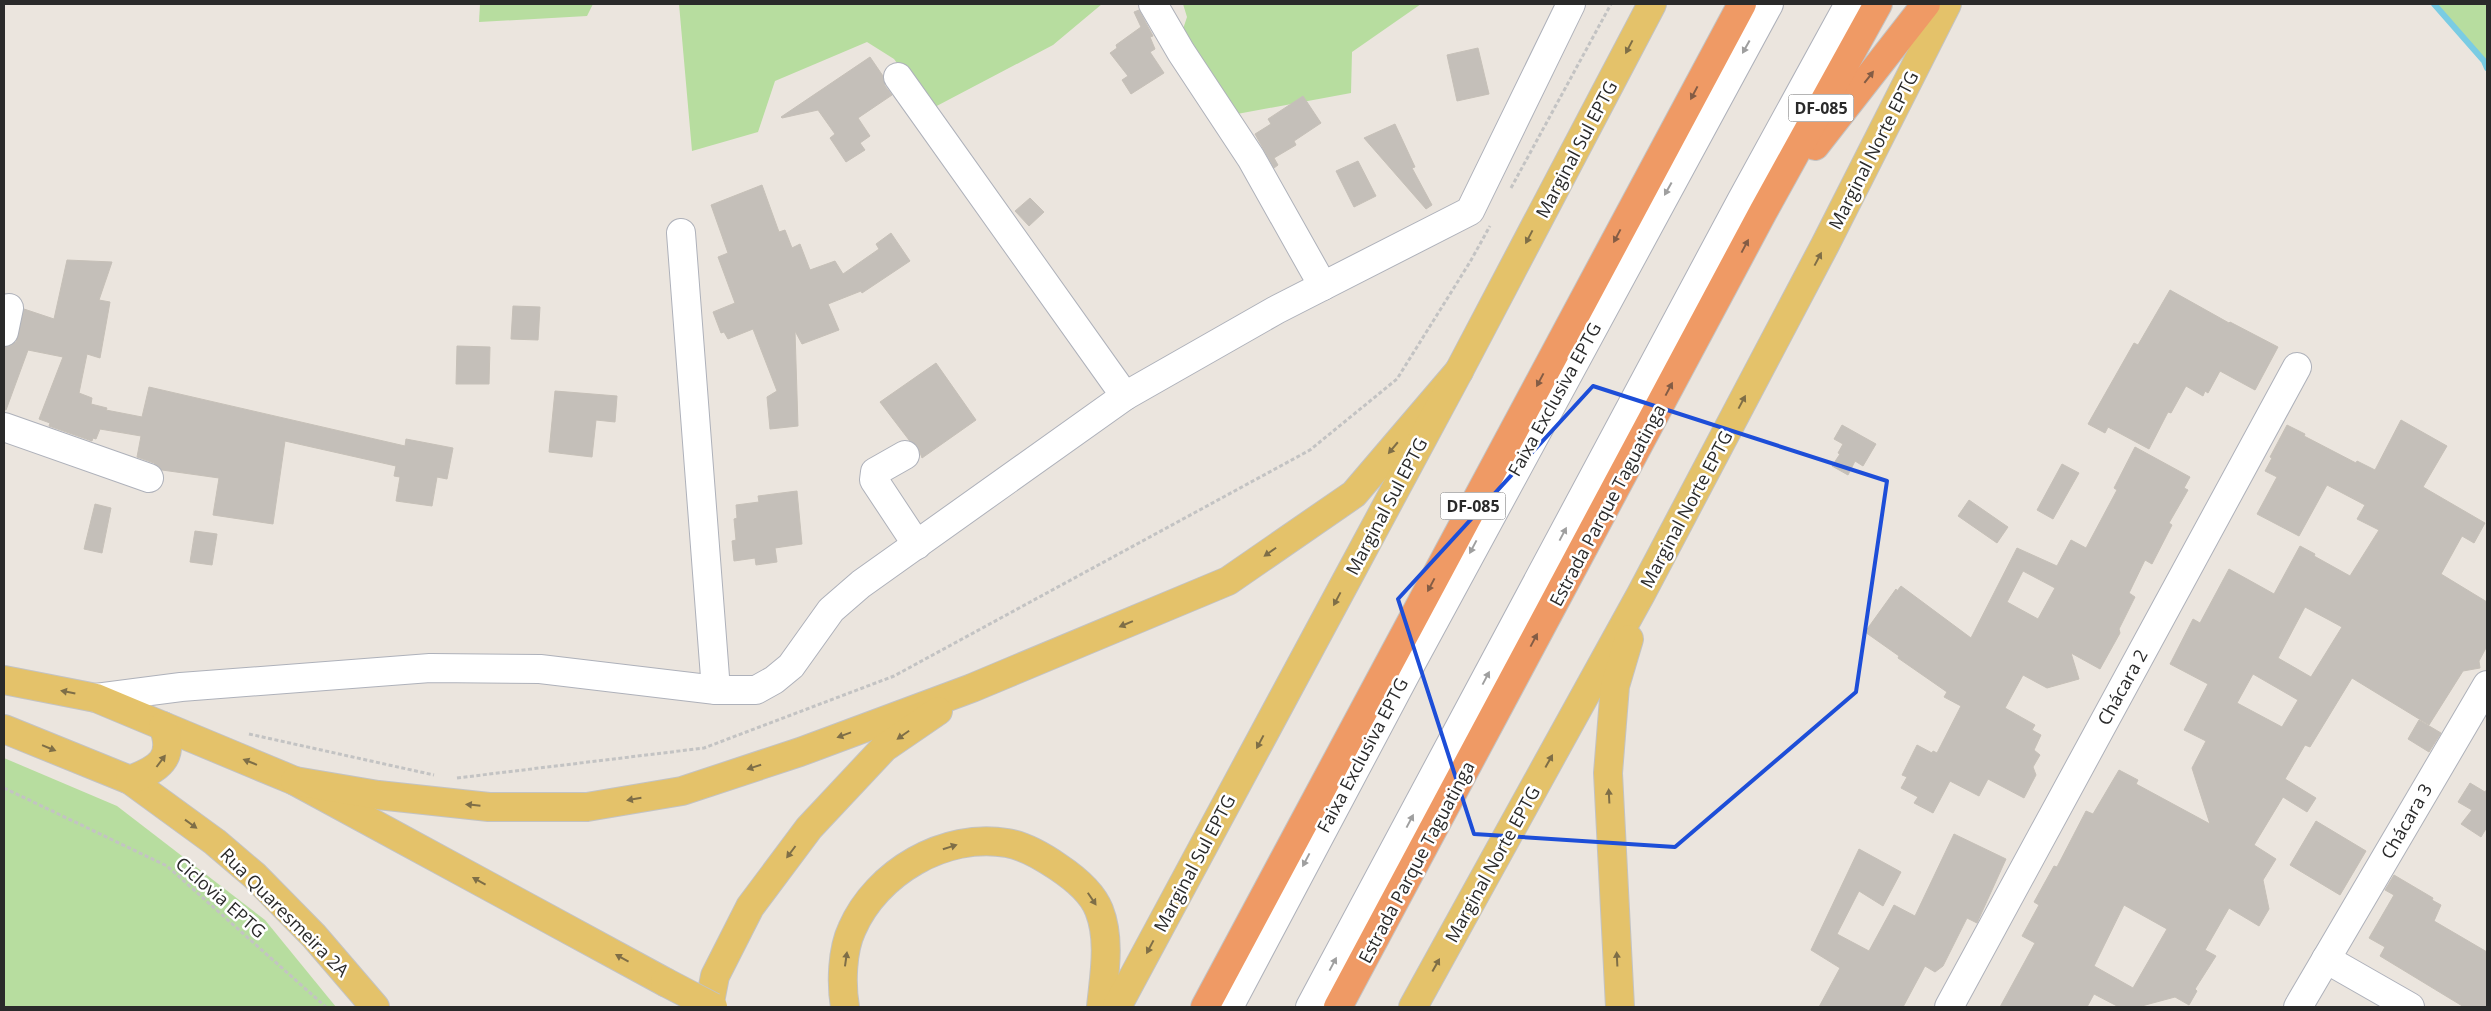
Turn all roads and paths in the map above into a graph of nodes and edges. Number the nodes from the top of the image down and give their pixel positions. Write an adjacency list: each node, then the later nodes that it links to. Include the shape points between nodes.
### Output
1 (1152, 4): 16 (street, via 1251,158)
2 (1571, 4): 16 (street, via 1470,211)
3 (1611, 4): 12 (path)
4 (1652, 4): 18 (main road, Marginal Sul EPTG, one-way to 18)
5 (1742, 4): 45 (highway, DF-085, one-way to 45)
6 (1769, 4): 46 (street, Faixa Exclusiva EPTG, one-way to 46)
7 (1849, 4): 47 (street, one-way to 7)
8 (1878, 4): 13 (highway, Estrada Parque Taguatinga / DF-085)
9 (1926, 4): 13 (highway, one-way to 9)
10 (1946, 4): 24 (main road, Marginal Norte EPTG, one-way to 10, via 1825,245)
11 (898, 77): 19 (street)
12 (1508, 193)
13 (1763, 212): 48 (highway, Estrada Parque Taguatinga / DF-085, one-way to 13)
14 (1494, 219): 34 (path, via 1397,380 1310,450 894,676 704,748)
15 (681, 233): 28 (street)
16 (1323, 286): 19 (street)
17 (2297, 367): 51 (street, Chácara 2)
18 (1459, 371): 27 (main road, one-way to 27, via 1354,494 1228,582); 44 (main road, Marginal Sul EPTG, one-way to 44)
19 (1125, 396): 23 (street)
20 (4, 427): 22 (street)
21 (905, 456): 23 (street, via 875,472 874,480)
22 (149, 478)
23 (916, 545): 28 (street, via 831,610 791,666 774,680 756,690)
24 (1641, 594): 49 (main road, Marginal Norte EPTG, one-way to 24); 50 (main road, one-way to 24, via 1608,773 1615,686)
25 (4, 680): 29 (main road, one-way to 25)
26 (2487, 685): 38 (street, Chácara 3)
27 (972, 688): 36 (main road, one-way to 36, via 800,752 682,791 587,807 489,807 378,796); 41 (main road, one-way to 41, via 884,748 809,828 750,907 714,976)
28 (716, 690): 29 (street, via 540,669 430,668 181,687)
29 (96, 698): 30 (main road)
30 (163, 726): 35 (main road, one-way to 30, via 160,765 167,753 168,739); 36 (main road, one-way to 30)
31 (4, 729): 35 (main road, Rua Quaresmeira 2A, one-way to 35)
32 (242, 732): 33 (path)
33 (441, 776)
34 (450, 778)
35 (130, 780): 40 (main road, Rua Quaresmeira 2A, one-way to 40, via 215,842 255,876 314,936)
36 (295, 780): 41 (main road, one-way to 36, bridge)
37 (4, 788): 39 (path, Ciclovia EPTG, via 167,866)
38 (2326, 958): 52 (street, Chácara 3); 53 (street)
39 (326, 1007)
40 (375, 1007)
41 (711, 1007)
42 (845, 1007): 43 (main road, one-way to 43, via 844,961 851,930 864,907 891,877 924,855 966,842 1006,843 1038,854 1088,892 1099,909 1106,935)
43 (1100, 1007)
44 (1117, 1007)
45 (1205, 1007)
46 (1229, 1007)
47 (1310, 1007)
48 (1338, 1007)
49 (1413, 1007)
50 (1620, 1007)
51 (1949, 1007)
52 (2298, 1007)
53 (2410, 1007)

